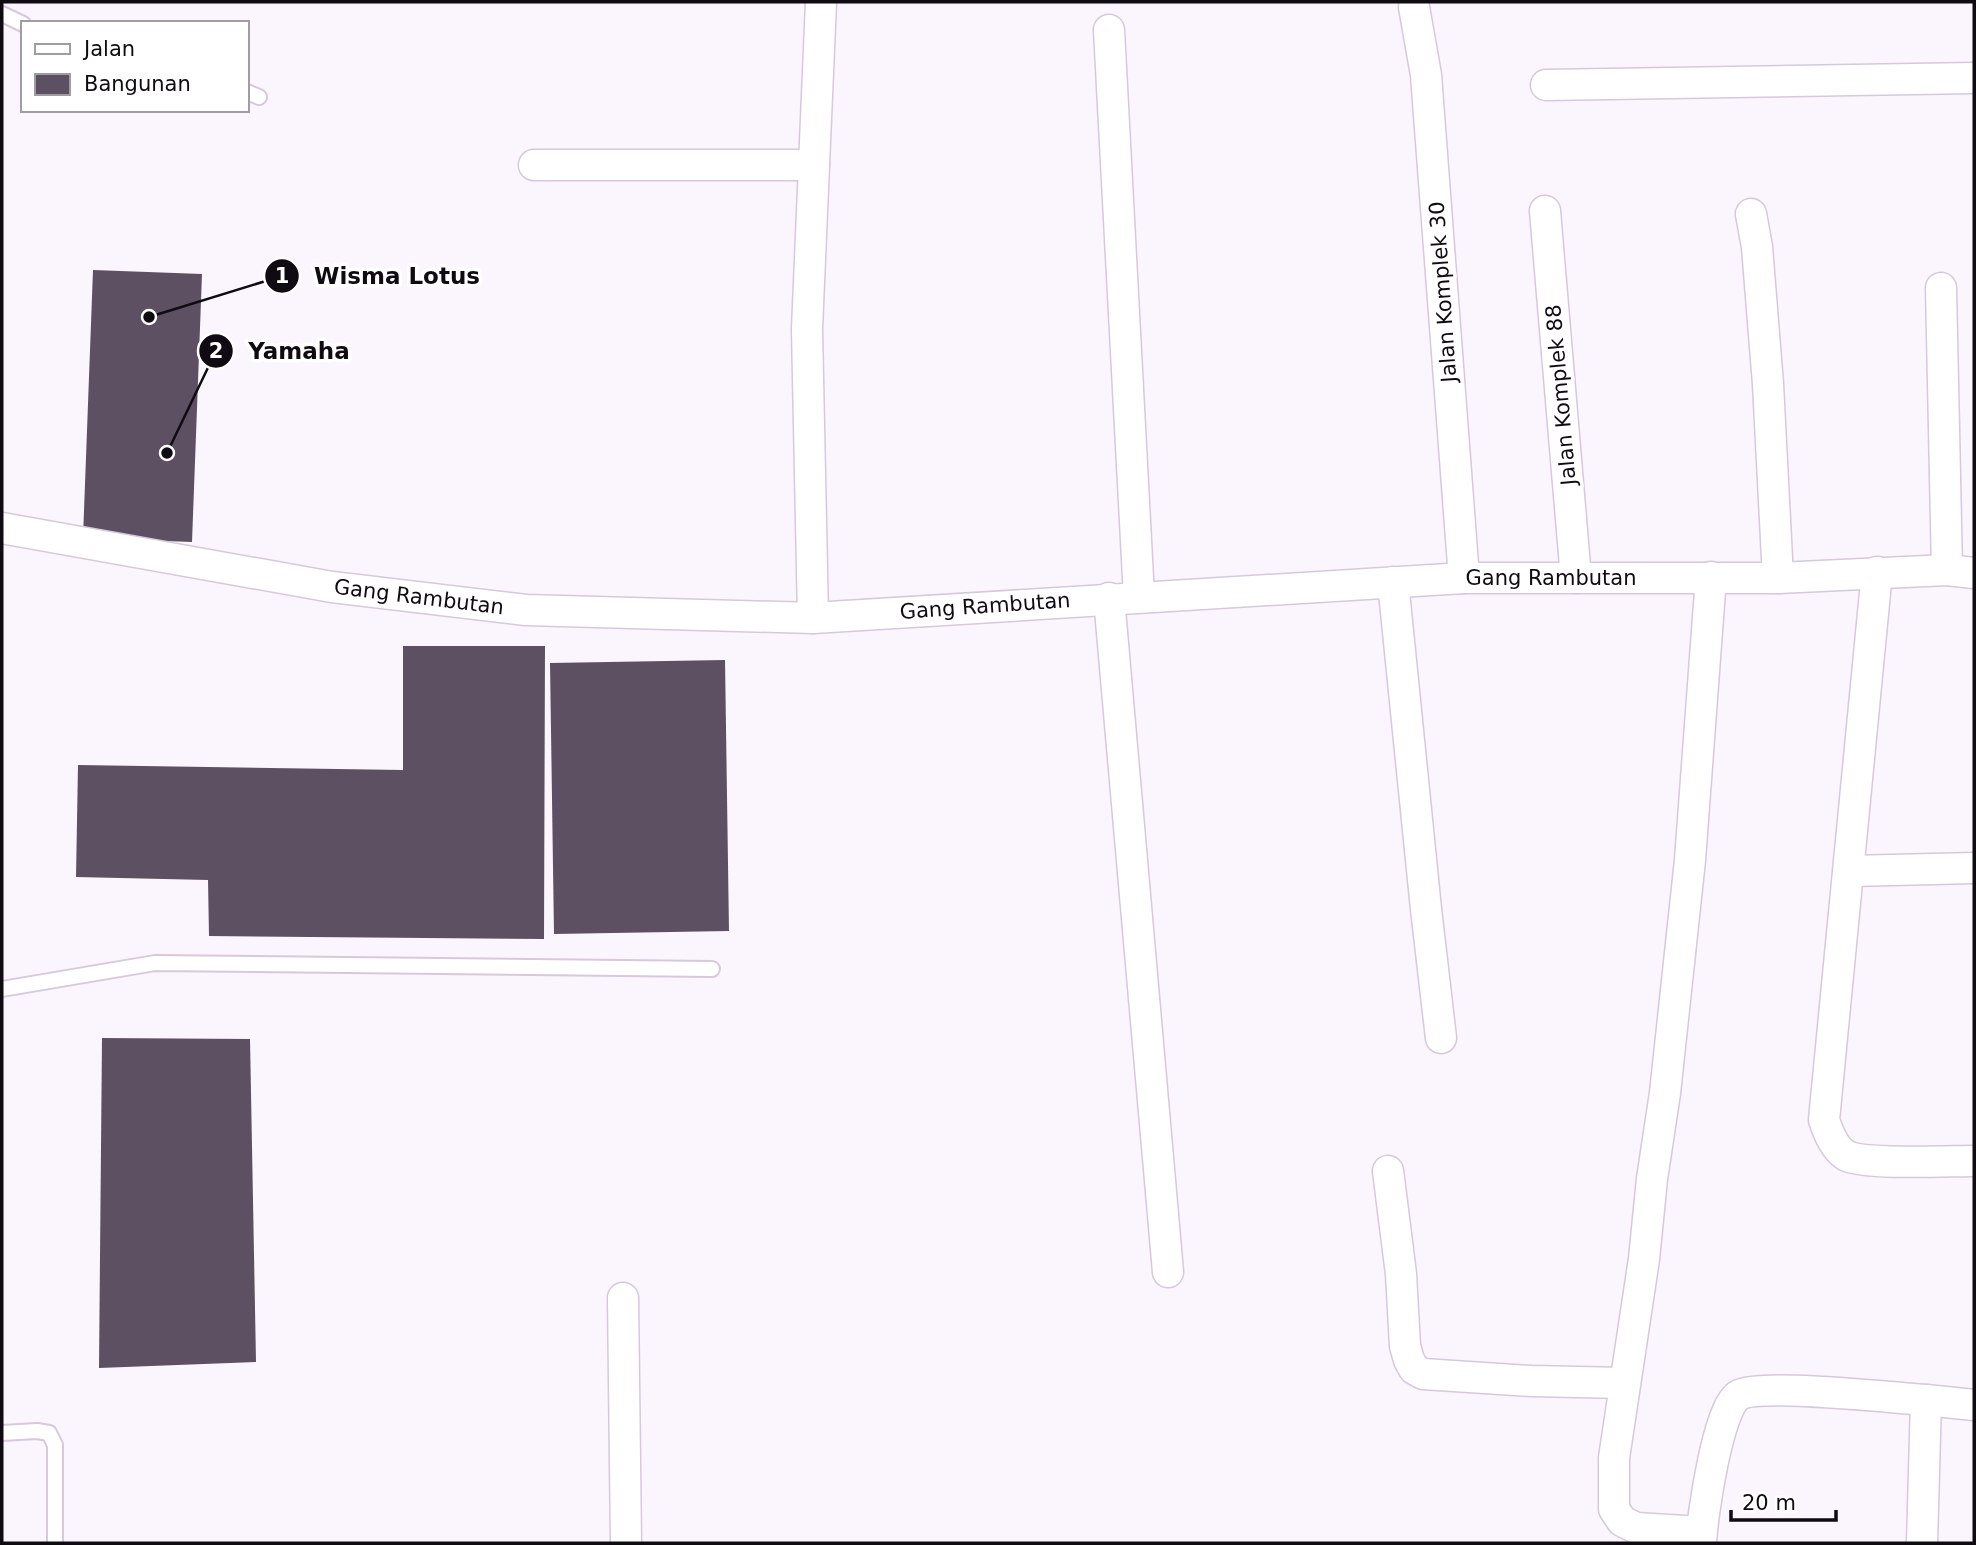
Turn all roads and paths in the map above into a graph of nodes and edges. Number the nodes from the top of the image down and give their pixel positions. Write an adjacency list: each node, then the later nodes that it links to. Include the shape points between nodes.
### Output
1 (821, 2): 9 (street)
2 (1414, 7): 17 (street, Jalan Komplek 30, via 1426,75)
3 (2, 14): 4 (lane)
4 (21, 23)
5 (1109, 30): 21 (street)
6 (1974, 78): 7 (street)
7 (1546, 85)
8 (534, 165): 9 (street)
9 (814, 165): 23 (street, via 807,329)
10 (1545, 211): 18 (street, Jalan Komplek 88)
11 (1751, 214): 19 (street, via 1768,384)
12 (1941, 288): 14 (street)
13 (2, 528): 23 (street, Gang Rambutan, via 332,587 526,610)
14 (1961, 571): 15 (street, Gang Rambutan)
15 (1877, 572): 19 (street, Gang Rambutan); 25 (street)
16 (1712, 577): 18 (street, Gang Rambutan); 19 (street, Gang Rambutan); 33 (street, via 1690,860 1665,1093)
17 (1464, 578): 18 (street, Gang Rambutan); 20 (street, Gang Rambutan)
18 (1576, 578)
19 (1778, 578)
20 (1394, 582): 21 (street, Gang Rambutan); 28 (street)
21 (1139, 597): 22 (street, Gang Rambutan)
22 (1109, 598): 23 (street, Gang Rambutan); 31 (street)
23 (813, 618)
24 (1974, 868): 25 (street)
25 (1850, 871): 29 (street, via 1824,1120 1830,1137 1846,1155 1868,1159)
26 (712, 969): 27 (lane, via 155,963)
27 (2, 989)
28 (1441, 1038)
29 (1974, 1161)
30 (1388, 1171): 33 (street, via 1405,1346 1414,1369 1423,1374 1531,1381)
31 (1168, 1272)
32 (623, 1298): 39 (street)
33 (1624, 1382): 37 (street, via 1614,1458 1614,1509 1622,1521 1636,1528)
34 (1926, 1400): 35 (street); 37 (street, via 1769,1390 1739,1395 1721,1427); 40 (street)
35 (1974, 1405)
36 (2, 1433): 38 (lane, via 49,1433 55,1445)
37 (1701, 1538)
38 (55, 1543)
39 (626, 1543)
40 (1922, 1543)

